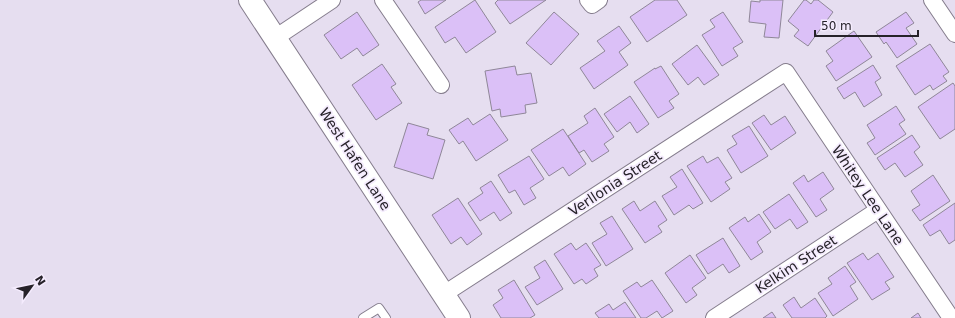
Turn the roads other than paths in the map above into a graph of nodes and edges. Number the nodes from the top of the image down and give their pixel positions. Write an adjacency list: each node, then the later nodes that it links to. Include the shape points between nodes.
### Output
1 (250, 0): 6 (main road, West Hafen Lane)
2 (332, 0): 6 (street)
3 (383, 0): 8 (street)
4 (932, 0): 5 (street)
5 (955, 34)
6 (275, 38): 10 (main road, West Hafen Lane)
7 (786, 72): 9 (street, Whitey Lee Lane); 10 (street, Verllonia Street)
8 (441, 85)
9 (878, 210): 14 (street, Kelkim Street); 15 (street, Whitey Lee Lane)
10 (444, 294): 13 (main road, West Hafen Lane)
11 (364, 318): 12 (lane, via 379,308)
12 (386, 318)
13 (459, 318)
14 (714, 318)
15 (951, 318)

